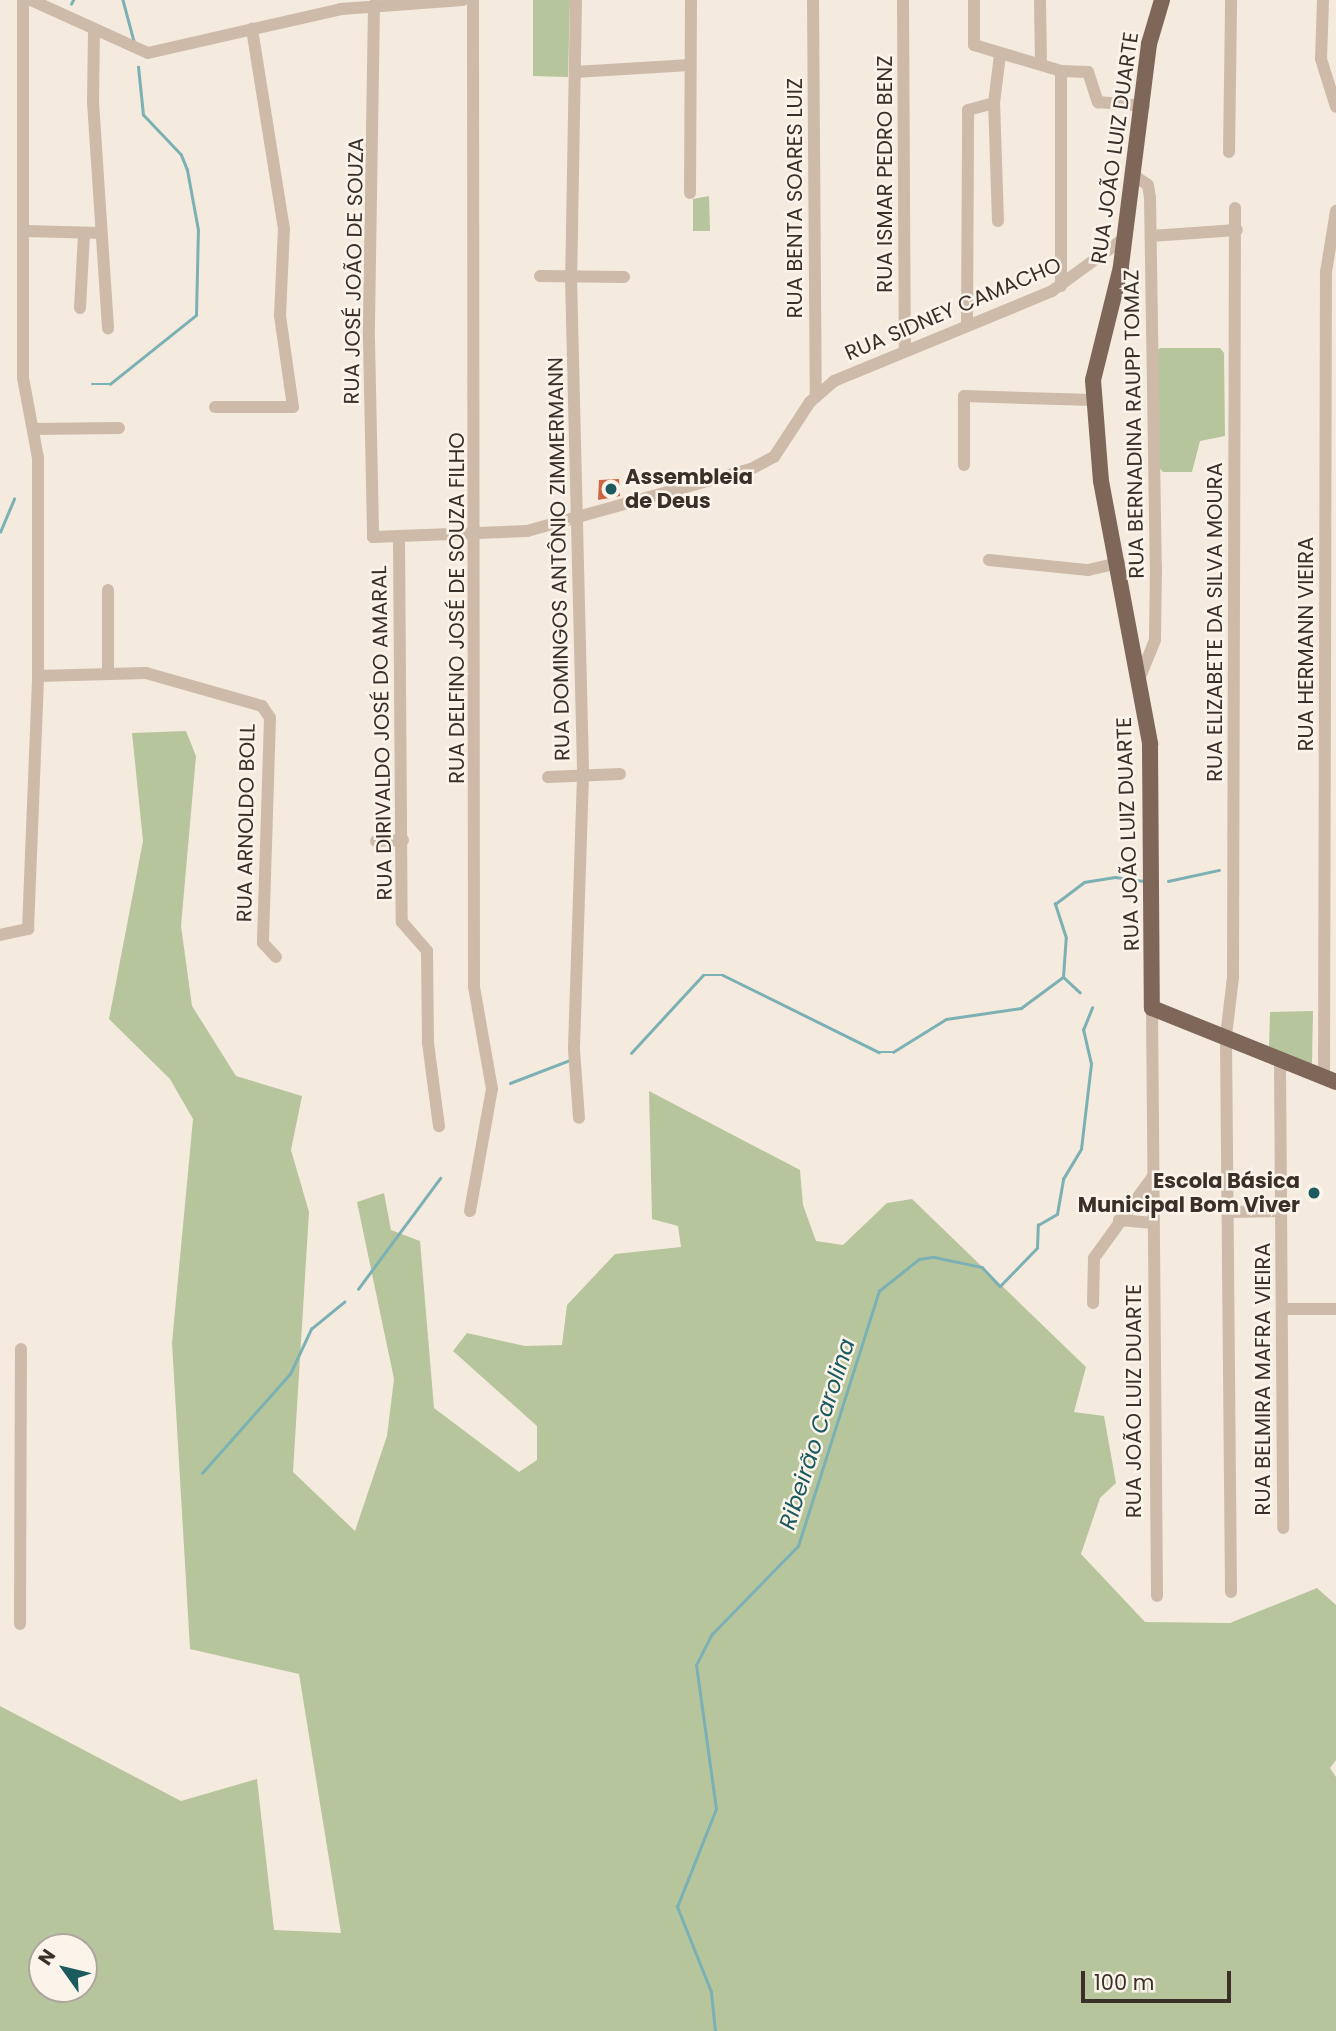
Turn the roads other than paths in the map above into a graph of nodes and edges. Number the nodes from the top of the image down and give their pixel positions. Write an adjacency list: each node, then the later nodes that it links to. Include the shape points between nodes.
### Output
1 (23, 0): 32 (street)
2 (31, 0): 16 (street)
3 (463, 0): 14 (street)
4 (473, 0): 52 (street, RUA DELFINO JOSÉ DE SOUZA FILHO)
5 (576, 0): 21 (street, RUA DOMINGOS ANTÔNIO ZIMMERMANN)
6 (691, 0): 19 (street)
7 (813, 0): 45 (street, RUA BENTA SOARES LUIZ)
8 (903, 0): 44 (street, RUA ISMAR PEDRO BENZ)
9 (974, 0): 17 (street, via 974,44)
10 (1040, 0): 18 (street)
11 (1162, 0): 23 (main road, RUA JOÃO LUIZ DUARTE, via 1149,44)
12 (1231, 0): 25 (street)
13 (1323, 0): 24 (street, via 1321,59)
14 (374, 5): 15 (street); 53 (street, RUA JOSÉ JOÃO DE SOUZA, via 369,340)
15 (253, 29): 16 (street, via 148,53); 47 (street, via 282,216 286,268 280,316 292,407)
16 (94, 31): 34 (street)
17 (1000, 55): 18 (street); 22 (street)
18 (1041, 64): 20 (street)
19 (690, 65): 21 (street); 27 (street)
20 (1061, 71): 23 (street, via 1091,74 1096,100 1102,104); 40 (street)
21 (575, 72): 39 (street, RUA DOMINGOS ANTÔNIO ZIMMERMANN)
22 (993, 103): 30 (street); 42 (street, via 968,110)
23 (1144, 106): 26 (main road, RUA JOÃO LUIZ DUARTE)
24 (1336, 107)
25 (1229, 152)
26 (1136, 177): 35 (street, RUA BERNADINA RAUPP TOMAZ, via 1150,191); 36 (main road, RUA JOÃO LUIZ DUARTE)
27 (690, 193)
28 (1235, 208): 31 (street, RUA ELIZABETE DA SILVA MOURA)
29 (1336, 211): 71 (street, RUA HERMANN VIEIRA, via 1326,272)
30 (998, 221)
31 (1237, 230): 35 (street); 69 (street, RUA ELIZABETE DA SILVA MOURA, via 1233,978)
32 (25, 231): 33 (street); 49 (street, via 23,378)
33 (84, 233): 34 (street); 41 (street)
34 (101, 233): 43 (street)
35 (1151, 236): 59 (street, RUA BERNADINA RAUPP TOMAZ, via 1155,640)
36 (1123, 239): 40 (street, RUA SIDNEY CAMACHO); 46 (main road, RUA JOÃO LUIZ DUARTE, via 1095,366)
37 (540, 276): 39 (street)
38 (624, 277): 39 (street)
39 (572, 278): 51 (street, RUA DOMINGOS ANTÔNIO ZIMMERMANN)
40 (1061, 286): 42 (street, RUA SIDNEY CAMACHO)
41 (80, 308)
42 (967, 326): 44 (street, RUA SIDNEY CAMACHO)
43 (108, 329)
44 (905, 348): 45 (street, RUA SIDNEY CAMACHO)
45 (816, 395): 51 (street, RUA SIDNEY CAMACHO, via 780,450 760,466)
46 (1093, 400): 50 (street, via 964,396); 56 (main road, RUA JOÃO LUIZ DUARTE, via 1101,481)
47 (215, 407)
48 (119, 428): 49 (street)
49 (33, 429): 60 (street, via 38,458)
50 (964, 465)
51 (577, 516): 52 (street, RUA SIDNEY CAMACHO, via 536,529); 62 (street, RUA DOMINGOS ANTÔNIO ZIMMERMANN)
52 (478, 535): 54 (street, RUA SIDNEY CAMACHO); 75 (street, RUA DELFINO JOSÉ DE SOUZA FILHO, via 474,987 492,1089)
53 (373, 537): 54 (street, RUA SIDNEY CAMACHO)
54 (399, 538): 64 (street, RUA DIRIVALDO JOSÉ DO AMARAL)
55 (989, 560): 56 (street, via 1088,570)
56 (1119, 563): 59 (main road, RUA JOÃO LUIZ DUARTE)
57 (108, 590): 58 (street)
58 (108, 673): 60 (street, RUA ARNOLDO BOLL); 67 (street, RUA ARNOLDO BOLL, via 146,673 186,682 257,702 267,712 263,943)
59 (1141, 674): 68 (main road, RUA JOÃO LUIZ DUARTE, via 1152,772)
60 (38, 676): 66 (street, via 28,929)
61 (620, 774): 62 (street)
62 (583, 776): 63 (street); 72 (street, RUA DOMINGOS ANTÔNIO ZIMMERMANN, via 574,1050)
63 (548, 777)
64 (403, 840): 65 (street); 73 (street, RUA DIRIVALDO JOSÉ DO AMARAL, via 402,922 427,951 428,1043)
65 (376, 841)
66 (0, 935)
67 (276, 957)
68 (1153, 1008): 69 (main road); 74 (street, RUA JOÃO LUIZ DUARTE)
69 (1226, 1036): 70 (main road); 77 (street, RUA ELIZABETE DA SILVA MOURA)
70 (1280, 1062): 71 (main road); 76 (street, RUA BELMIRA MAFRA VIEIRA)
71 (1330, 1080)
72 (579, 1118)
73 (439, 1126)
74 (1154, 1175): 78 (street); 79 (street, RUA JOÃO LUIZ DUARTE)
75 (470, 1211)
76 (1282, 1211): 77 (street); 81 (street, RUA BELMIRA MAFRA VIEIRA)
77 (1227, 1212): 85 (street, RUA ELIZABETE DA SILVA MOURA)
78 (1119, 1220): 79 (street); 80 (street, via 1094,1258)
79 (1154, 1223): 86 (street, RUA JOÃO LUIZ DUARTE)
80 (1093, 1303)
81 (1283, 1309): 82 (street); 84 (street, RUA BELMIRA MAFRA VIEIRA)
82 (1336, 1309)
83 (21, 1349): 87 (street)
84 (1283, 1528)
85 (1231, 1592)
86 (1157, 1596)
87 (20, 1624)

